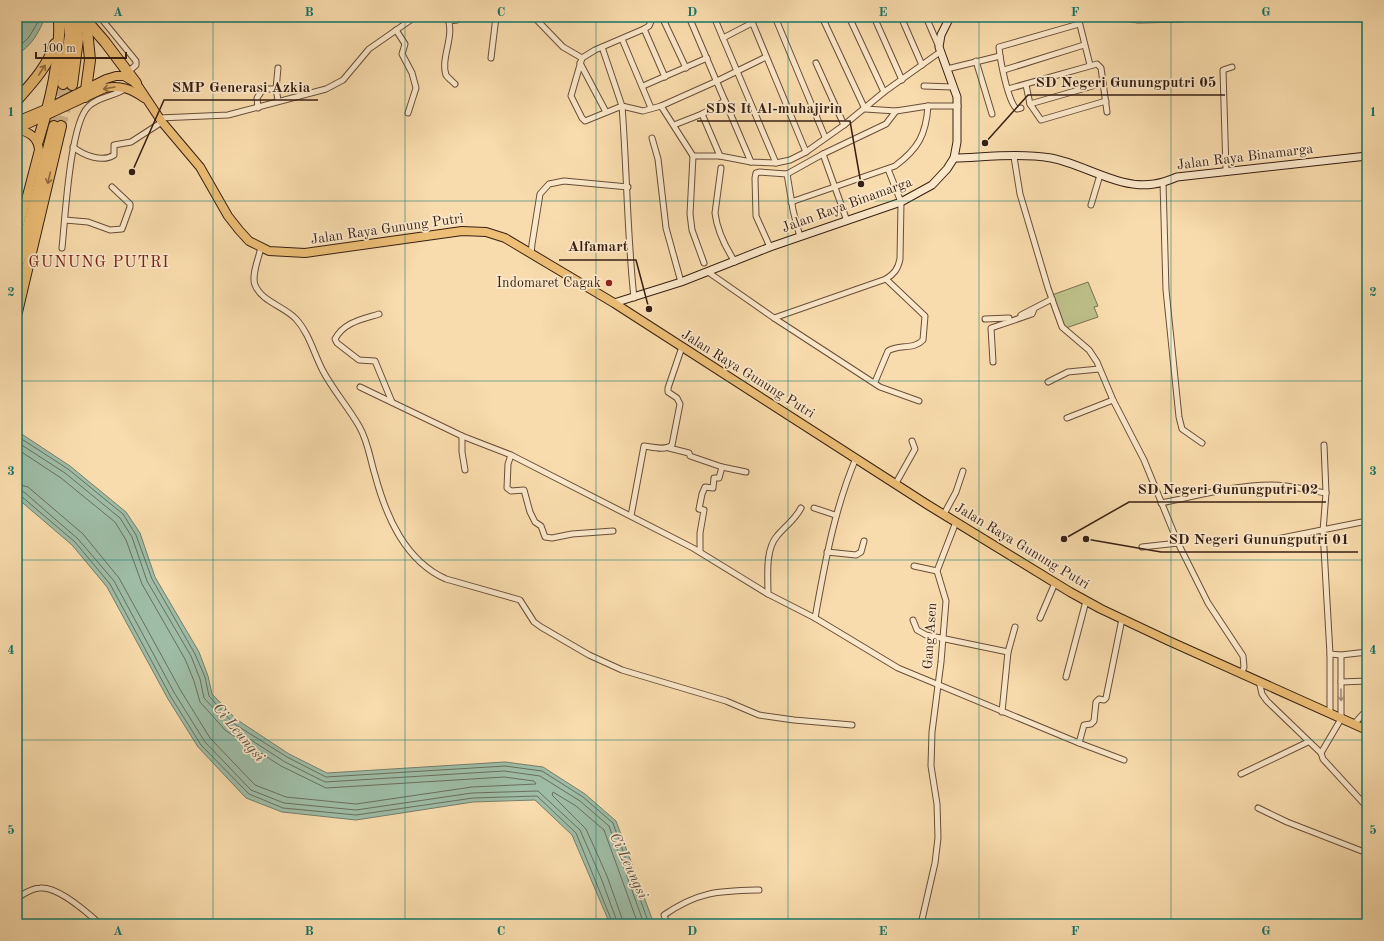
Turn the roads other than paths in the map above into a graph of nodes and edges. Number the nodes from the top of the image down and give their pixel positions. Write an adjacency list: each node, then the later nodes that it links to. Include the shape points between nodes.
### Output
1 (68, 17): 22 (highway, via 67,84)
2 (100, 17): 50 (street, via 136,61 136,65)
3 (415, 17): 29 (street)
4 (462, 17): 23 (street, via 455,21)
5 (496, 17): 37 (street)
6 (534, 17): 39 (street)
7 (653, 17): 28 (street, via 649,26)
8 (662, 17): 46 (street)
9 (689, 17): 38 (street)
10 (714, 17): 30 (street)
11 (750, 17): 26 (street)
12 (775, 17): 92 (street)
13 (822, 17): 79 (street)
14 (849, 17): 64 (street)
15 (874, 17): 52 (street)
16 (901, 17): 42 (street)
17 (926, 17): 34 (street)
18 (950, 17): 34 (street, via 941,35)
19 (1080, 17): 20 (street); 27 (street)
20 (1094, 17)
21 (1119, 17): 24 (street, via 1138,20)
22 (83, 18): 50 (highway); 65 (highway, via 90,60)
23 (448, 19): 56 (street, via 450,30 445,69)
24 (1182, 19)
25 (59, 21): 67 (highway, one-way to 25, via 50,58); 81 (highway, via 58,52)
26 (752, 23): 30 (street); 36 (street)
27 (1079, 24): 32 (street); 35 (street, via 999,47)
28 (644, 29): 31 (street); 51 (street)
29 (396, 30): 68 (street, via 369,49 338,84 320,91); 84 (street, via 405,44 402,54 412,73 416,88)
30 (723, 38): 48 (street)
31 (622, 39): 33 (street); 58 (street)
32 (1084, 45): 43 (street); 49 (street)
33 (602, 47): 39 (street); 72 (street)
34 (939, 49): 42 (street); 47 (street)
35 (1000, 56): 40 (street); 49 (street)
36 (766, 57): 48 (street); 96 (street)
37 (491, 58)
38 (707, 58): 46 (street); 53 (street)
39 (581, 61): 82 (street); 82 (street, via 571,96 585,121)
40 (976, 61): 47 (street); 86 (street)
41 (816, 63): 90 (street)
42 (922, 65): 52 (street)
43 (1090, 65): 54 (street, via 1099,66); 57 (street)
44 (1232, 67): 107 (street, via 1223,70)
45 (278, 68): 62 (street)
46 (686, 68): 51 (street)
47 (947, 69): 60 (street)
48 (736, 70): 53 (street); 104 (street)
49 (1004, 70): 63 (street)
50 (128, 72): 55 (highway)
51 (665, 77): 58 (street)
52 (902, 80): 64 (street)
53 (718, 81): 69 (street); 73 (street)
54 (1103, 83): 70 (street); 71 (street)
55 (136, 84): 65 (main road, via 129,78 116,76); 66 (main road, Jalan Raya Gunung Putri)
56 (455, 84)
57 (1026, 85): 63 (street); 71 (street)
58 (643, 86): 77 (street)
59 (924, 86): 60 (street)
60 (954, 87): 75 (street)
61 (126, 88): 65 (main road, one-way to 65, via 114,86); 66 (main road); 95 (street, via 88,106 79,122)
62 (276, 89): 68 (street); 76 (street, via 263,89 257,98)
63 (1008, 89): 78 (street, via 1014,106 1017,109)
64 (884, 92): 79 (street)
65 (86, 93): 81 (main road)
66 (145, 98): 87 (main road, Jalan Raya Gunung Putri)
67 (17, 100)
68 (278, 100): 76 (street)
69 (725, 101): 85 (street); 103 (street)
70 (1106, 102): 71 (street, via 1041,120); 83 (street)
71 (1030, 104)
72 (622, 106): 77 (street, via 638,111); 82 (street); 112 (street)
73 (661, 106): 77 (street); 89 (street)
74 (928, 106): 75 (street); 80 (street); 106 (street, via 927,125 918,144 909,156)
75 (958, 106): 102 (street, via 958,142)
76 (258, 108): 87 (street, via 228,115)
77 (651, 108)
78 (1021, 108)
79 (865, 109): 80 (street); 90 (street)
80 (896, 111): 97 (street, via 886,124)
81 (47, 112): 88 (main road); 91 (main road); 94 (highway)
82 (606, 112)
83 (1107, 112)
84 (408, 113)
85 (702, 114): 89 (street); 99 (street)
86 (992, 114)
87 (161, 120): 95 (street, via 132,142 114,146 114,155 109,158 84,154); 121 (main road, Jalan Raya Gunung Putri, via 200,167 239,230 249,241)
88 (17, 121)
89 (674, 125): 98 (street)
90 (844, 125): 92 (street)
91 (17, 129): 94 (main road)
92 (825, 137): 96 (street)
93 (652, 138): 130 (street, via 658,159 666,228)
94 (38, 141): 119 (main road, via 39,150)
95 (73, 147): 117 (street)
96 (806, 152): 104 (street, via 790,160)
97 (823, 154): 108 (street); 113 (street)
98 (693, 156): 99 (street); 126 (street, via 691,225)
99 (720, 156): 103 (street)
100 (1367, 156): 107 (street, Jalan Raya Binamarga)
101 (1014, 157): 102 (street, Jalan Raya Binamarga); 109 (street, Jalan Raya Binamarga, via 1053,159); 132 (street, via 1020,194)
102 (954, 158): 115 (street, Jalan Raya Binamarga, via 932,185)
103 (751, 162): 104 (street)
104 (776, 163)
105 (721, 168): 125 (street, via 716,220 729,253)
106 (888, 169): 113 (street); 115 (street)
107 (1226, 171): 110 (street, Jalan Raya Binamarga, via 1177,177)
108 (787, 174): 114 (street); 123 (street, via 756,173 756,216)
109 (1100, 175): 110 (street, Jalan Raya Binamarga, via 1143,184); 116 (street)
110 (1163, 182): 151 (street, via 1166,290 1178,417 1182,429)
111 (112, 187): 117 (street, via 127,200 130,207 122,229 110,230 88,222)
112 (628, 187): 124 (street, via 564,181 549,184 540,194); 131 (street, via 628,247)
113 (835, 188): 114 (street); 118 (street)
114 (791, 202): 120 (street)
115 (901, 202): 118 (street, Jalan Raya Binamarga); 129 (street, via 898,268)
116 (1091, 204)
117 (65, 220): 122 (street)
118 (847, 221): 120 (street, Jalan Raya Binamarga)
119 (17, 234)
120 (800, 237): 123 (street, Jalan Raya Binamarga)
121 (261, 247): 124 (main road, Jalan Raya Gunung Putri, via 278,252 305,253 428,235 475,231 505,238); 204 (street, via 254,278 257,290 261,296 297,320 332,387 360,427 388,514 407,548 421,563 446,579 520,600 534,622 541,627 589,655 622,670 770,717)
122 (62, 248)
123 (770, 248): 125 (street, Jalan Raya Binamarga)
124 (531, 254): 133 (main road, Jalan Raya Gunung Putri)
125 (736, 262): 128 (street, Jalan Raya Binamarga)
126 (704, 263)
127 (17, 269): 135 (highway, one-way to 135, via 57,126)
128 (708, 272): 130 (street, Jalan Raya Binamarga); 137 (street)
129 (886, 279): 137 (street); 142 (street, via 921,310 926,320 923,340 917,345 896,347 888,351)
130 (681, 282): 131 (street, Jalan Raya Binamarga)
131 (634, 298): 133 (street, Jalan Raya Binamarga)
132 (1052, 299): 134 (street); 141 (street, via 1062,327 1089,350)
133 (614, 303): 139 (main road, Jalan Raya Gunung Putri)
134 (1034, 309): 138 (street, via 1005,319); 140 (street, via 1032,314 991,328)
135 (17, 312)
136 (380, 314): 147 (street, via 351,323 335,339 359,360 375,361)
137 (774, 318): 142 (street)
138 (985, 319)
139 (682, 347): 153 (street, via 668,388 668,392 677,398 680,404 672,445); 155 (main road, Jalan Raya Gunung Putri)
140 (993, 362)
141 (1099, 369): 143 (street, via 1068,372); 145 (street)
142 (875, 382): 146 (street, via 886,391)
143 (1048, 382)
144 (360, 386): 147 (street)
145 (1113, 400): 148 (street); 162 (street, via 1144,460)
146 (919, 401)
147 (392, 402): 149 (street)
148 (1067, 418)
149 (462, 436): 154 (street); 157 (street)
150 (912, 441): 160 (street, via 915,448)
151 (1202, 443)
152 (1324, 445): 161 (street)
153 (669, 448): 156 (street, via 689,453 690,456); 167 (street, via 644,446)
154 (510, 455): 167 (street); 170 (street, via 507,488 511,491 524,490 530,512 535,522 542,526 544,537)
155 (856, 458): 160 (main road, Jalan Raya Gunung Putri); 166 (street)
156 (722, 467): 159 (street); 176 (street, via 719,478 714,478 712,488 705,487 702,494 699,509 704,510 704,513)
157 (465, 470)
158 (962, 471): 165 (street, via 956,492)
159 (746, 472)
160 (896, 483): 165 (main road, Jalan Raya Gunung Putri)
161 (1326, 493): 162 (street, via 1270,485 1214,492); 171 (street)
162 (1161, 503): 174 (street)
163 (801, 508): 181 (street, via 795,519 772,543)
164 (814, 508): 166 (street)
165 (944, 514): 169 (main road, Jalan Raya Gunung Putri)
166 (835, 515): 177 (street)
167 (631, 516): 176 (street)
168 (1367, 521): 171 (street)
169 (956, 522): 179 (street); 180 (main road, Jalan Raya Gunung Putri)
170 (613, 531)
171 (1323, 531): 173 (street); 191 (street)
172 (864, 541): 177 (street, via 861,552 856,555)
173 (1267, 542)
174 (1178, 543): 175 (street); 193 (street, via 1208,603 1243,656)
175 (1142, 547)
176 (700, 551): 181 (street)
177 (827, 552): 183 (street)
178 (914, 566): 179 (street)
179 (937, 571): 188 (street, Gang Asen, via 946,602)
180 (1055, 583): 182 (main road, Jalan Raya Gunung Putri); 184 (street)
181 (768, 594): 183 (street)
182 (1086, 600): 185 (main road, Jalan Raya Gunung Putri); 194 (street)
183 (815, 618): 198 (street, via 898,668)
184 (1040, 618)
185 (1122, 619): 193 (main road, Jalan Raya Gunung Putri); 207 (street, via 1106,698 1096,702 1094,721 1091,724 1084,724)
186 (912, 620): 188 (street, via 918,632)
187 (1015, 627): 189 (street)
188 (943, 638): 189 (street); 198 (street, Gang Asen)
189 (1008, 652): 199 (street)
190 (1367, 652): 192 (street)
191 (1330, 654): 192 (street); 200 (street)
192 (1341, 655): 197 (street)
193 (1242, 672): 196 (main road, Jalan Raya Gunung Putri)
194 (1066, 677)
195 (1367, 681): 197 (street)
196 (1259, 682): 200 (main road, Jalan Raya Gunung Putri); 206 (street, via 1267,701)
197 (1340, 682): 202 (street, one-way to 202)
198 (938, 684): 199 (street); 218 (street, Gang Asen, via 931,766 937,804 938,838)
199 (1002, 712): 207 (street)
200 (1330, 713): 202 (main road, Jalan Raya Gunung Putri)
201 (1367, 715): 203 (street, via 1363,714)
202 (1341, 719): 203 (main road, Jalan Raya Gunung Putri); 208 (street)
203 (1354, 724): 205 (main road, Jalan Raya Gunung Putri)
204 (852, 725)
205 (1367, 730)
206 (1308, 742): 208 (street); 210 (street)
207 (1079, 744): 209 (street)
208 (1321, 753): 211 (street, via 1323,759)
209 (1124, 760)
210 (1241, 774)
211 (1367, 807)
212 (1258, 808): 213 (street)
213 (1367, 853)
214 (759, 890): 217 (street, via 721,890 699,896 664,915)
215 (17, 898): 216 (street, via 32,890 46,888 76,903)
216 (100, 924)
217 (667, 924)
218 (921, 924)

